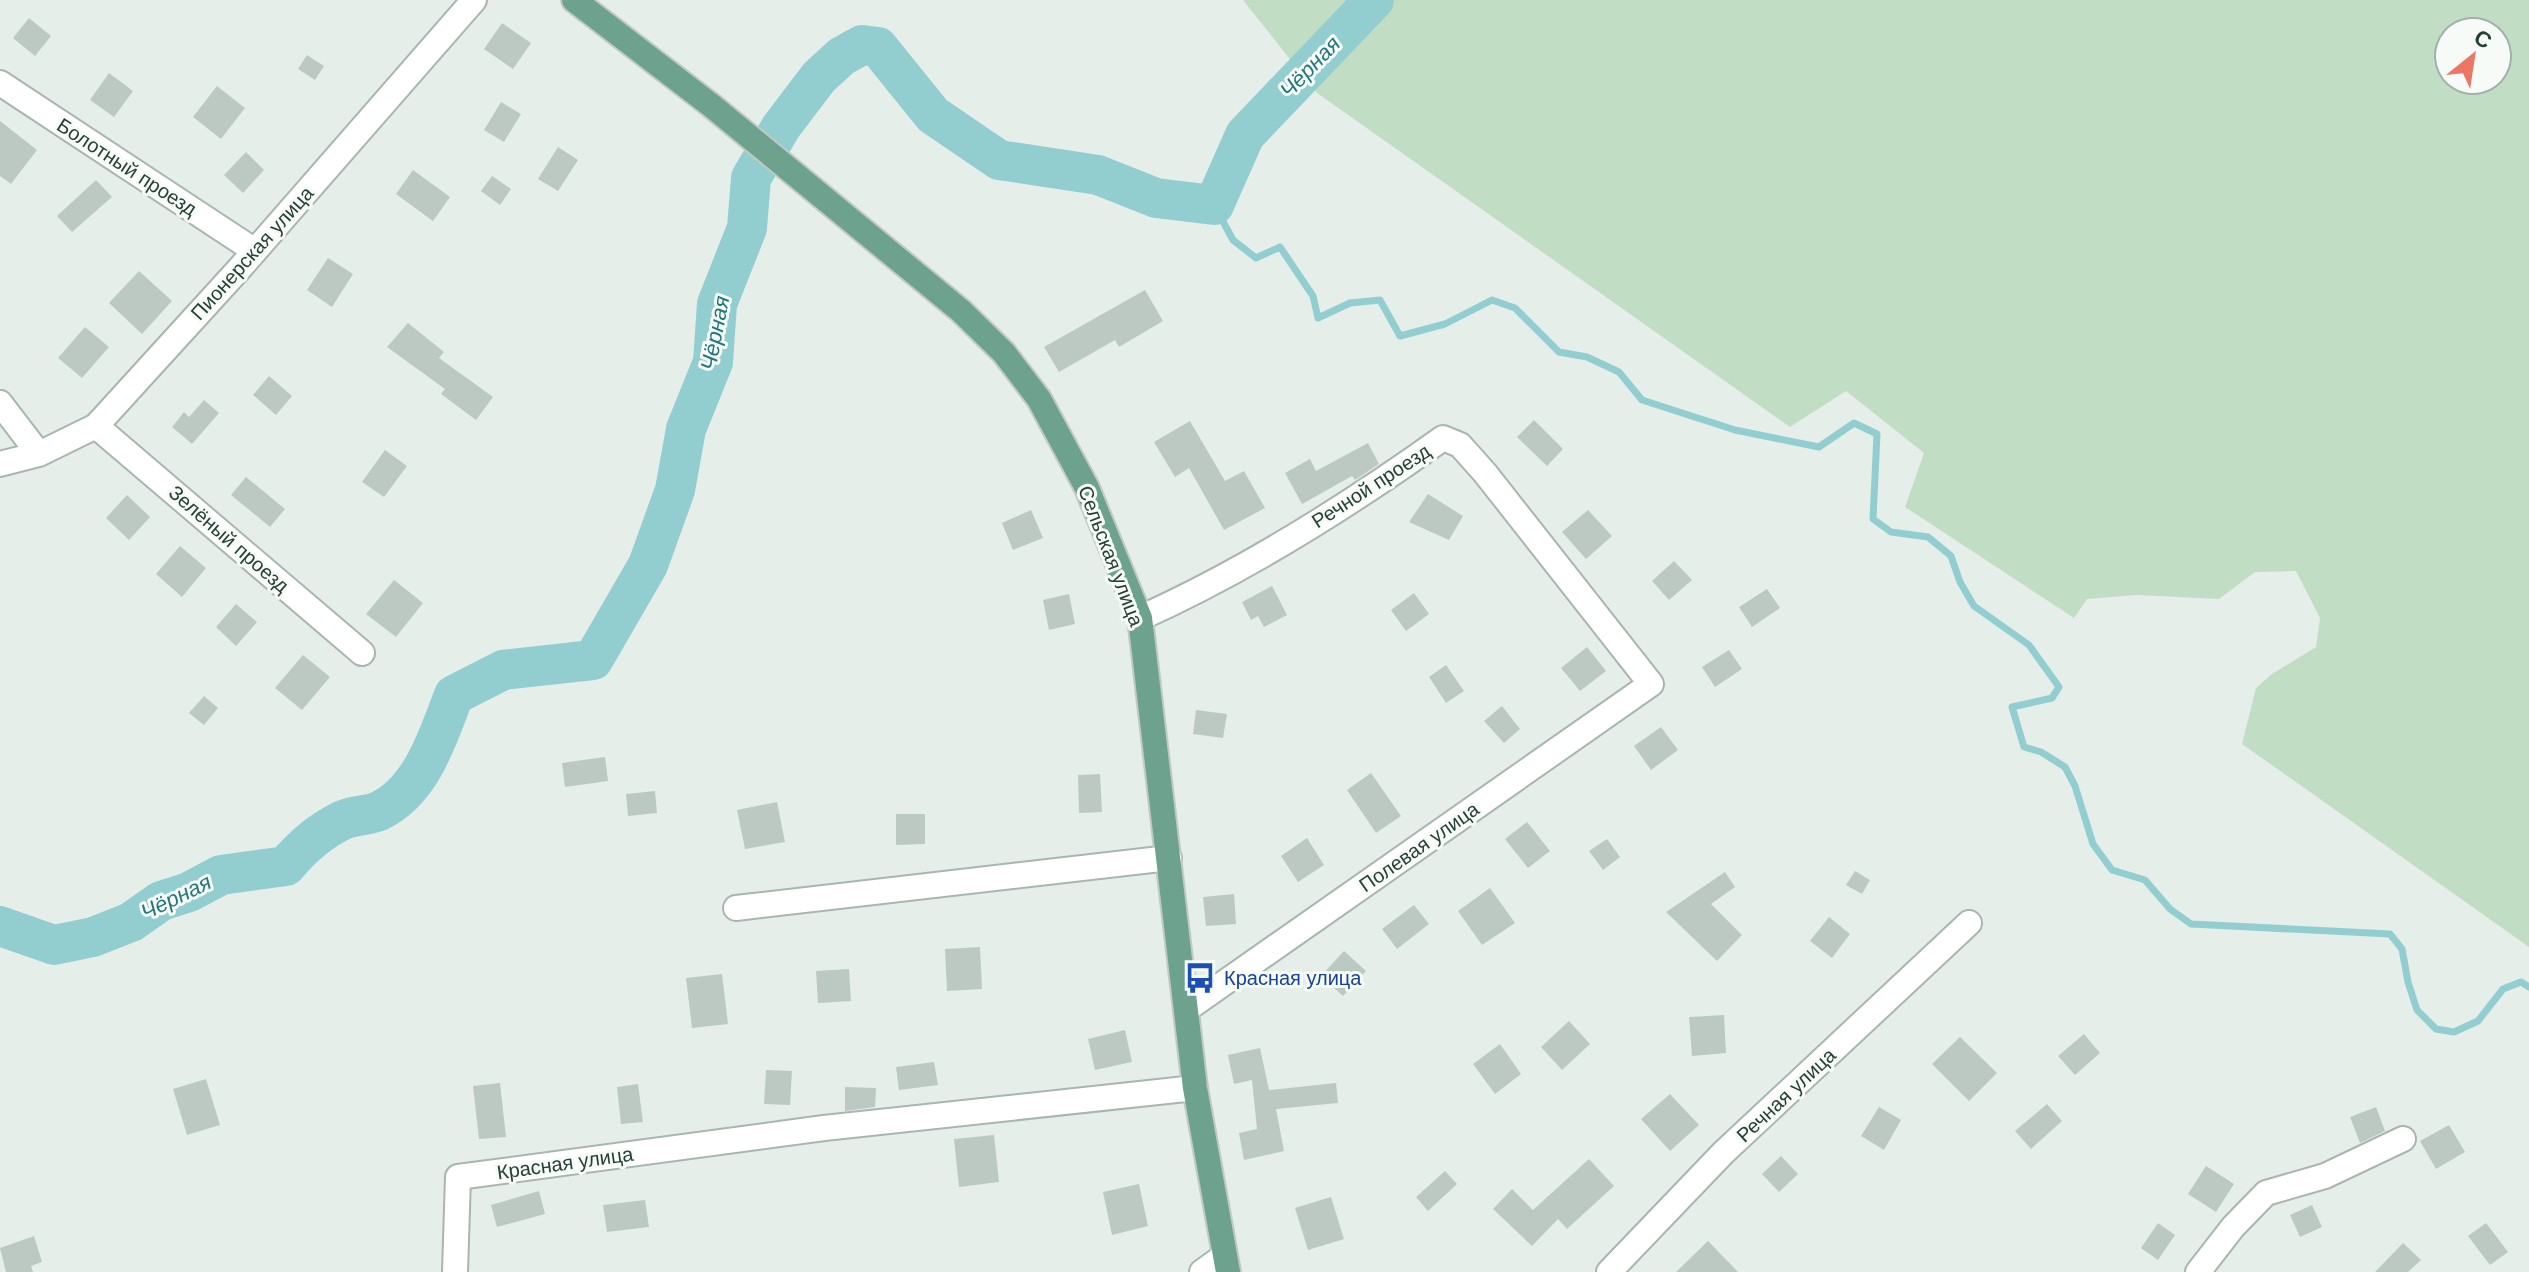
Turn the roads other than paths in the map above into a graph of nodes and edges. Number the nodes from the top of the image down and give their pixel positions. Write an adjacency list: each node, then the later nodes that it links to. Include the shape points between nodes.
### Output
1 (474, 0): 4 (street, Пионерская улица)
2 (574, 0): 9 (main road, Сельская улица, via 736,125 961,311 1004,353 1039,399 1087,488)
3 (0, 83): 4 (street, Болотный проезд)
4 (255, 251): 6 (street, Пионерская улица)
5 (0, 403): 7 (street)
6 (96, 426): 7 (street, Пионерская улица); 10 (street, Зелёный проезд)
7 (39, 454): 8 (street, Пионерская улица)
8 (0, 464)
9 (1140, 618): 11 (street, Речной проезд, via 1198,592 1363,496 1443,438 1460,445 1485,473); 12 (main road, Сельская улица)
10 (362, 653)
11 (1651, 684): 15 (street, Полевая улица)
12 (1169, 858): 13 (street); 15 (main road, Сельская улица)
13 (736, 908)
14 (1969, 923): 21 (street, Речная улица, via 1723,1153)
15 (1187, 1009): 16 (main road, Сельская улица)
16 (1195, 1088): 18 (main road, Сельская улица); 19 (street, Красная улица, via 824,1128 458,1177)
17 (2403, 1139): 22 (street, via 2325,1176 2266,1193)
18 (1226, 1264): 20 (street)
19 (455, 1272)
20 (1202, 1272)
21 (1609, 1272)
22 (2198, 1272)

